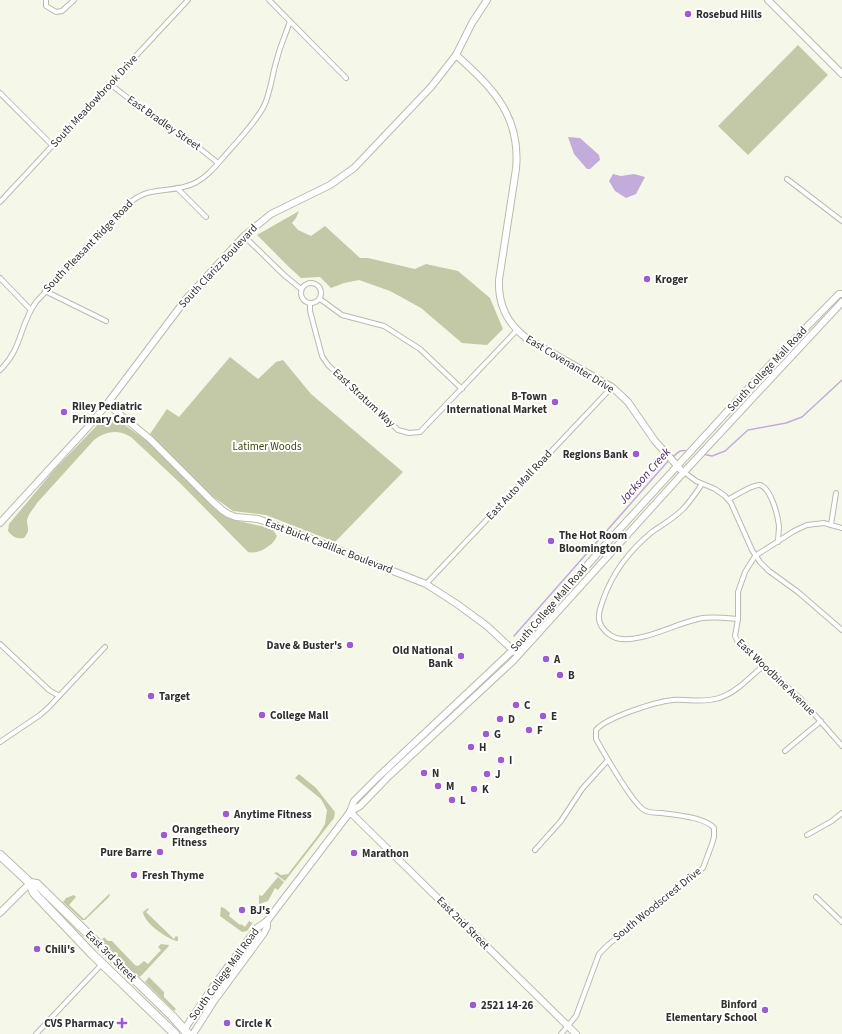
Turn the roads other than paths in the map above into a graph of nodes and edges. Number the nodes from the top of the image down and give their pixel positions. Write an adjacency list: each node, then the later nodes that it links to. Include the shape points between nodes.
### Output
1 (46, 0): 2 (street, via 46,6 56,12 62,11)
2 (74, 0)
3 (188, 0): 11 (street, South Meadowbrook Drive)
4 (269, 0): 7 (street)
5 (487, 0): 8 (street, South Clarizz Boulevard, via 472,22)
6 (768, 0): 9 (street)
7 (290, 22): 10 (street); 14 (street, South Pleasant Ridge Road, via 276,59 264,105 251,125)
8 (456, 55): 20 (street, South Clarizz Boulevard, via 431,87 354,168 330,185 272,214); 30 (street, East Covenanter Drive, via 497,96 514,135 516,163 498,287 503,309)
9 (842, 74)
10 (346, 78)
11 (110, 84): 13 (street, South Meadowbrook Drive); 14 (street, East Bradley Street)
12 (0, 93): 13 (street)
13 (52, 146): 17 (street, South Meadowbrook Drive)
14 (218, 163): 16 (street, South Pleasant Ridge Road, via 200,180)
15 (787, 179): 19 (street)
16 (177, 188): 18 (street); 23 (street, South Pleasant Ridge Road, via 148,192 130,201)
17 (0, 202)
18 (206, 217)
19 (842, 221)
20 (244, 236): 22 (street); 36 (street, South Clarizz Boulevard, via 186,299)
21 (0, 278): 28 (street)
22 (301, 289): 25 (street, via 306,284 316,284 320,290); 27 (street, via 300,296)
23 (45, 291): 28 (street, South Pleasant Ridge Road); 29 (street)
24 (842, 294): 31 (street, South College Mall Road, via 839,294)
25 (320, 299): 27 (street); 35 (street, via 342,315 384,326 420,349)
26 (842, 302): 32 (street, South College Mall Road)
27 (310, 304): 35 (street, East Stratum Way, via 322,356 328,365 398,430 420,432)
28 (30, 309): 33 (street, South Pleasant Ridge Road, via 17,347)
29 (106, 321)
30 (517, 330): 34 (street, East Covenanter Drive, via 526,338); 35 (street, East Stratum Way)
31 (776, 358): 32 (street); 37 (street, South College Mall Road, via 686,457)
32 (783, 365): 38 (street, South College Mall Road)
33 (0, 370)
34 (612, 386): 37 (street, East Covenanter Drive, via 628,402 655,441); 49 (street, East Auto Mall Road)
35 (462, 389)
36 (107, 404): 42 (street, South Clarizz Boulevard); 49 (street, East Buick Cadillac Boulevard, via 150,439 228,514 258,519)
37 (675, 464): 38 (street, East Covenanter Drive); 46 (street, South College Mall Road)
38 (684, 472): 39 (street, East Covenanter Drive); 47 (street, South College Mall Road)
39 (702, 484): 41 (street, East Covenanter Drive, via 719,490); 50 (street, via 682,510 644,539 617,571 604,597 599,620 608,634 626,639 699,619)
40 (836, 493): 43 (street)
41 (728, 499): 45 (street, via 754,486 760,485 765,488 776,512 779,526); 48 (street, East Covenanter Drive)
42 (0, 523)
43 (831, 525): 44 (street); 45 (street, via 807,525)
44 (842, 528)
45 (778, 542): 48 (street)
46 (605, 545): 47 (street); 54 (street, South College Mall Road)
47 (612, 552): 55 (street, South College Mall Road)
48 (755, 556): 50 (street, East Woodbine Avenue, via 745,572 739,589); 51 (street, East Covenanter Drive, via 764,567)
49 (426, 584): 54 (street, East Buick Cadillac Boulevard, via 487,626)
50 (738, 619): 56 (street, East Woodbine Avenue, via 736,640)
51 (842, 630)
52 (0, 644): 57 (street, via 49,690)
53 (105, 646): 57 (street)
54 (513, 650): 55 (street, East Buick Cadillac Boulevard); 63 (street, South College Mall Road)
55 (518, 656): 64 (street, South College Mall Road)
56 (764, 666): 58 (street, East Woodbine Avenue); 62 (street, South Woodscrest Drive, via 721,697 710,700 666,701 631,711 605,723 598,728 595,736)
57 (59, 696): 59 (street, via 40,715)
58 (821, 721): 60 (street, East Woodbine Avenue); 61 (street)
59 (0, 742)
60 (842, 746)
61 (785, 750)
62 (608, 760): 72 (street); 80 (street, South Woodscrest Drive, via 644,810 707,823 714,828 714,837 707,860 700,870 599,954 576,1016)
63 (393, 762): 64 (street); 65 (street, South College Mall Road)
64 (396, 770): 66 (street, South College Mall Road)
65 (377, 778): 66 (street); 67 (street, South College Mall Road)
66 (382, 784): 68 (street, South College Mall Road)
67 (368, 787): 68 (street); 69 (street, South College Mall Road, via 354,801)
68 (372, 794): 69 (street, South College Mall Road)
69 (350, 812): 77 (street, South College Mall Road); 80 (street, East 2nd Street)
70 (842, 813): 71 (street)
71 (807, 835)
72 (535, 850)
73 (0, 855): 74 (highway, East 3rd Street)
74 (30, 883): 76 (street); 79 (highway, East 3rd Street, via 34,893); 81 (highway, East 3rd Street, via 37,884)
75 (816, 896): 78 (street)
76 (0, 913)
77 (267, 921): 81 (street, South College Mall Road, via 257,928 212,988); 84 (street, South College Mall Road, via 264,933)
78 (842, 922)
79 (102, 963): 82 (street); 83 (highway, East 3rd Street)
80 (568, 1026): 85 (street, South Woodscrest Drive); 86 (street, East 2nd Street)
81 (185, 1033)
82 (36, 1034)
83 (175, 1034)
84 (193, 1034)
85 (561, 1034)
86 (576, 1034)

